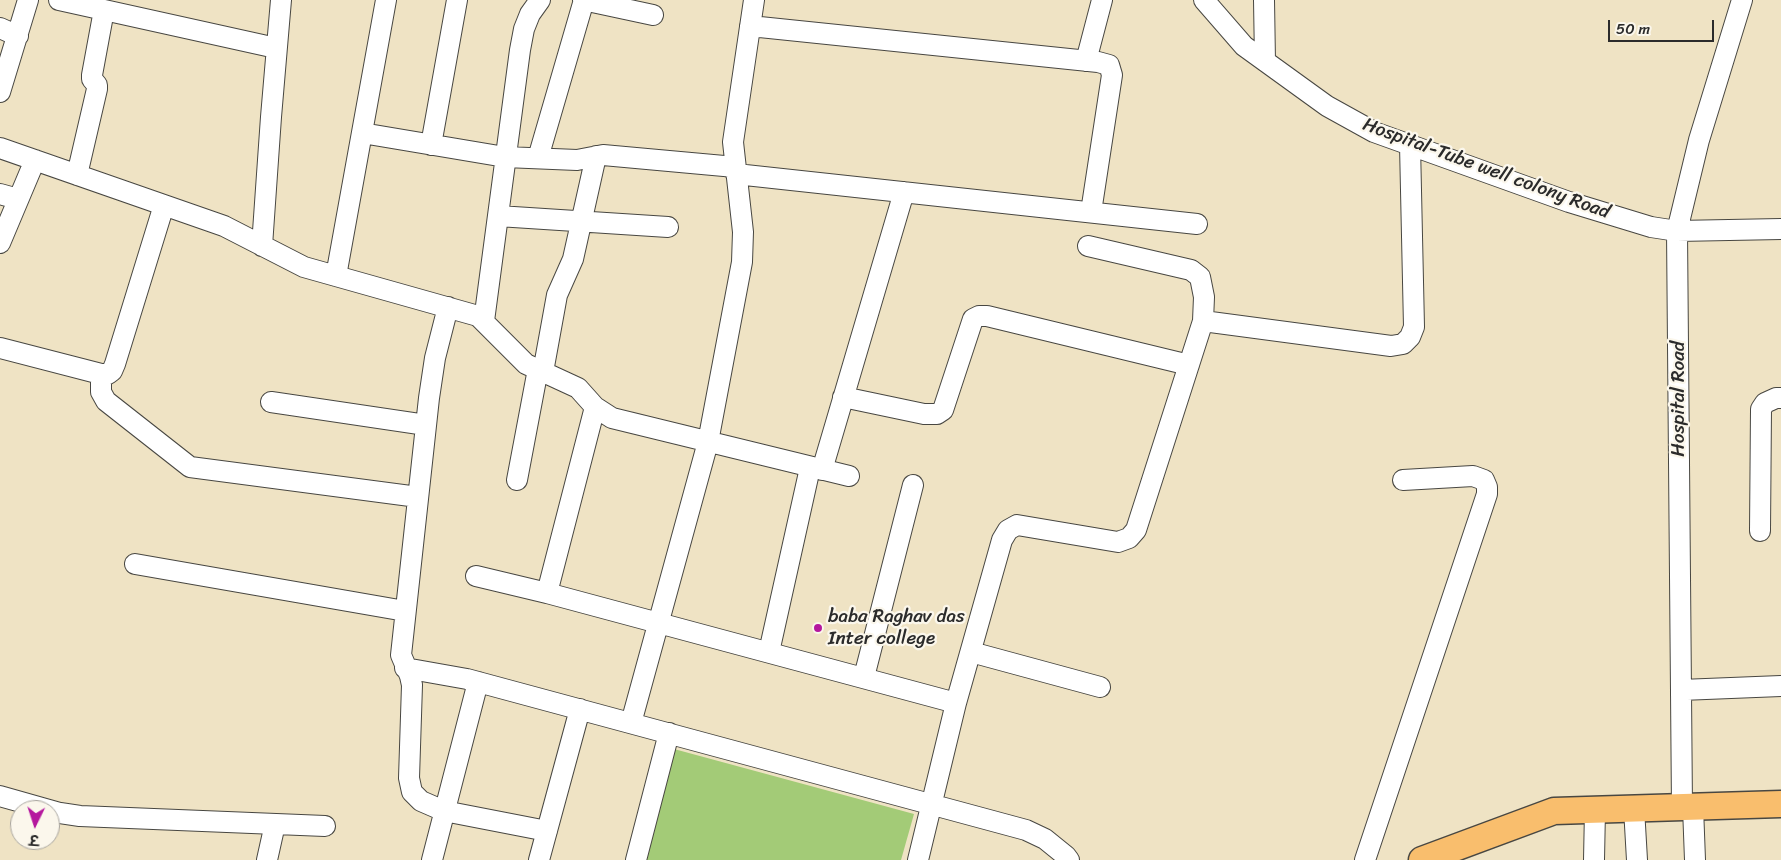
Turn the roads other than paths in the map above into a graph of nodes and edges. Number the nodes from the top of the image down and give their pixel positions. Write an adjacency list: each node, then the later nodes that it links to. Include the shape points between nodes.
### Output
1 (28, 0): 16 (street)
2 (59, 0): 13 (street)
3 (281, 0): 17 (street)
4 (386, 0): 21 (street)
5 (457, 0): 22 (street)
6 (540, 0): 26 (street, via 524,29)
7 (583, 0): 14 (street); 27 (street)
8 (754, 0): 15 (street)
9 (1102, 0): 18 (street)
10 (1204, 0): 19 (street, Hospital-Tube well colony Road, via 1244,46)
11 (1264, 0): 19 (street)
12 (1742, 0): 40 (street, Hospital Road, via 1699,140)
13 (104, 10): 17 (street); 30 (street, via 92,74 97,89)
14 (653, 15)
15 (750, 26): 18 (street); 29 (street, via 734,132)
16 (9, 32): 20 (street)
17 (276, 48): 42 (street)
18 (1086, 61): 34 (street, via 1108,65 1112,75)
19 (1265, 61): 23 (street, Hospital-Tube well colony Road, via 1352,121)
20 (0, 92)
21 (362, 133): 22 (street); 44 (street)
22 (431, 145): 26 (street)
23 (1410, 145): 40 (street, Hospital-Tube well colony Road, via 1569,202 1651,227); 47 (street, via 1414,327 1402,344 1391,346)
24 (0, 148): 28 (street)
25 (596, 156): 27 (street, via 577,160); 29 (street); 36 (street)
26 (505, 157): 27 (street); 35 (street)
27 (538, 158)
28 (35, 160): 30 (street); 32 (street)
29 (736, 171): 31 (street); 57 (street, via 744,242 742,262)
30 (77, 175): 33 (street)
31 (904, 192): 34 (street); 52 (street)
32 (9, 196): 41 (street)
33 (164, 205): 42 (street, via 224,226); 51 (street, via 115,364 108,374)
34 (1091, 212): 37 (street)
35 (498, 216): 36 (street); 46 (street)
36 (582, 221): 38 (street); 50 (street, via 573,259 557,295)
37 (1197, 224)
38 (668, 227)
39 (1781, 229): 40 (street, Hospital-Tube well colony Road)
40 (1677, 230): 77 (street, Hospital Road)
41 (0, 243)
42 (262, 246): 44 (street, via 304,267)
43 (1088, 246): 47 (street, via 1191,270 1200,277 1204,297)
44 (336, 276): 45 (street)
45 (448, 307): 46 (street); 56 (street, via 435,358)
46 (484, 321): 50 (street, via 526,364)
47 (1203, 321): 49 (street)
48 (0, 348): 51 (street)
49 (1189, 365): 52 (street, via 979,316 973,319 943,410 937,414); 71 (street, via 1136,530 1130,538 1118,542 1018,526 1008,530 1002,540)
50 (541, 370): 55 (street, via 578,388); 60 (street)
51 (101, 374): 63 (street, via 101,392 106,401 190,467)
52 (844, 397): 58 (street)
53 (1781, 398): 64 (street, via 1765,403 1761,409)
54 (271, 402): 56 (street)
55 (595, 407): 57 (street, via 612,418); 67 (street)
56 (426, 425): 63 (street)
57 (708, 442): 58 (street); 69 (street)
58 (816, 469): 59 (street); 70 (street)
59 (849, 476)
60 (517, 480)
61 (1403, 480): 98 (street, via 1473,476 1484,480 1487,494)
62 (913, 485): 73 (street)
63 (418, 497): 68 (street)
64 (1760, 531)
65 (135, 564): 68 (street)
66 (476, 576): 67 (street)
67 (547, 593): 69 (street)
68 (405, 611): 72 (street, via 401,655)
69 (658, 623): 70 (street); 80 (street)
70 (769, 652): 73 (street)
71 (971, 652): 76 (street); 78 (street)
72 (405, 668): 74 (street); 88 (street, via 412,685 409,778 412,792 421,801)
73 (864, 678): 78 (street)
74 (478, 682): 79 (street); 88 (street)
75 (1781, 686): 77 (street)
76 (1100, 687)
77 (1681, 690): 85 (street, Hospital Road)
78 (956, 703): 84 (street)
79 (580, 709): 80 (street); 91 (street)
80 (631, 723): 81 (street)
81 (669, 733): 84 (street); 95 (street)
82 (0, 796): 89 (street, via 80,816)
83 (1781, 804): 85 (main road)
84 (931, 805): 96 (street); 97 (street, via 1026,830 1045,839)
85 (1687, 807): 86 (main road); 102 (street, Hospital Road)
86 (1634, 808): 87 (main road); 101 (street)
87 (1595, 810): 99 (main road, via 1554,811); 100 (street)
88 (444, 811): 91 (street); 93 (street)
89 (275, 824): 90 (street); 92 (street)
90 (325, 826)
91 (547, 830): 94 (street)
92 (267, 860)
93 (432, 860)
94 (539, 860)
95 (636, 860)
96 (918, 860)
97 (1069, 860)
98 (1365, 860)
99 (1422, 860)
100 (1594, 860)
101 (1637, 860)
102 (1695, 860)

